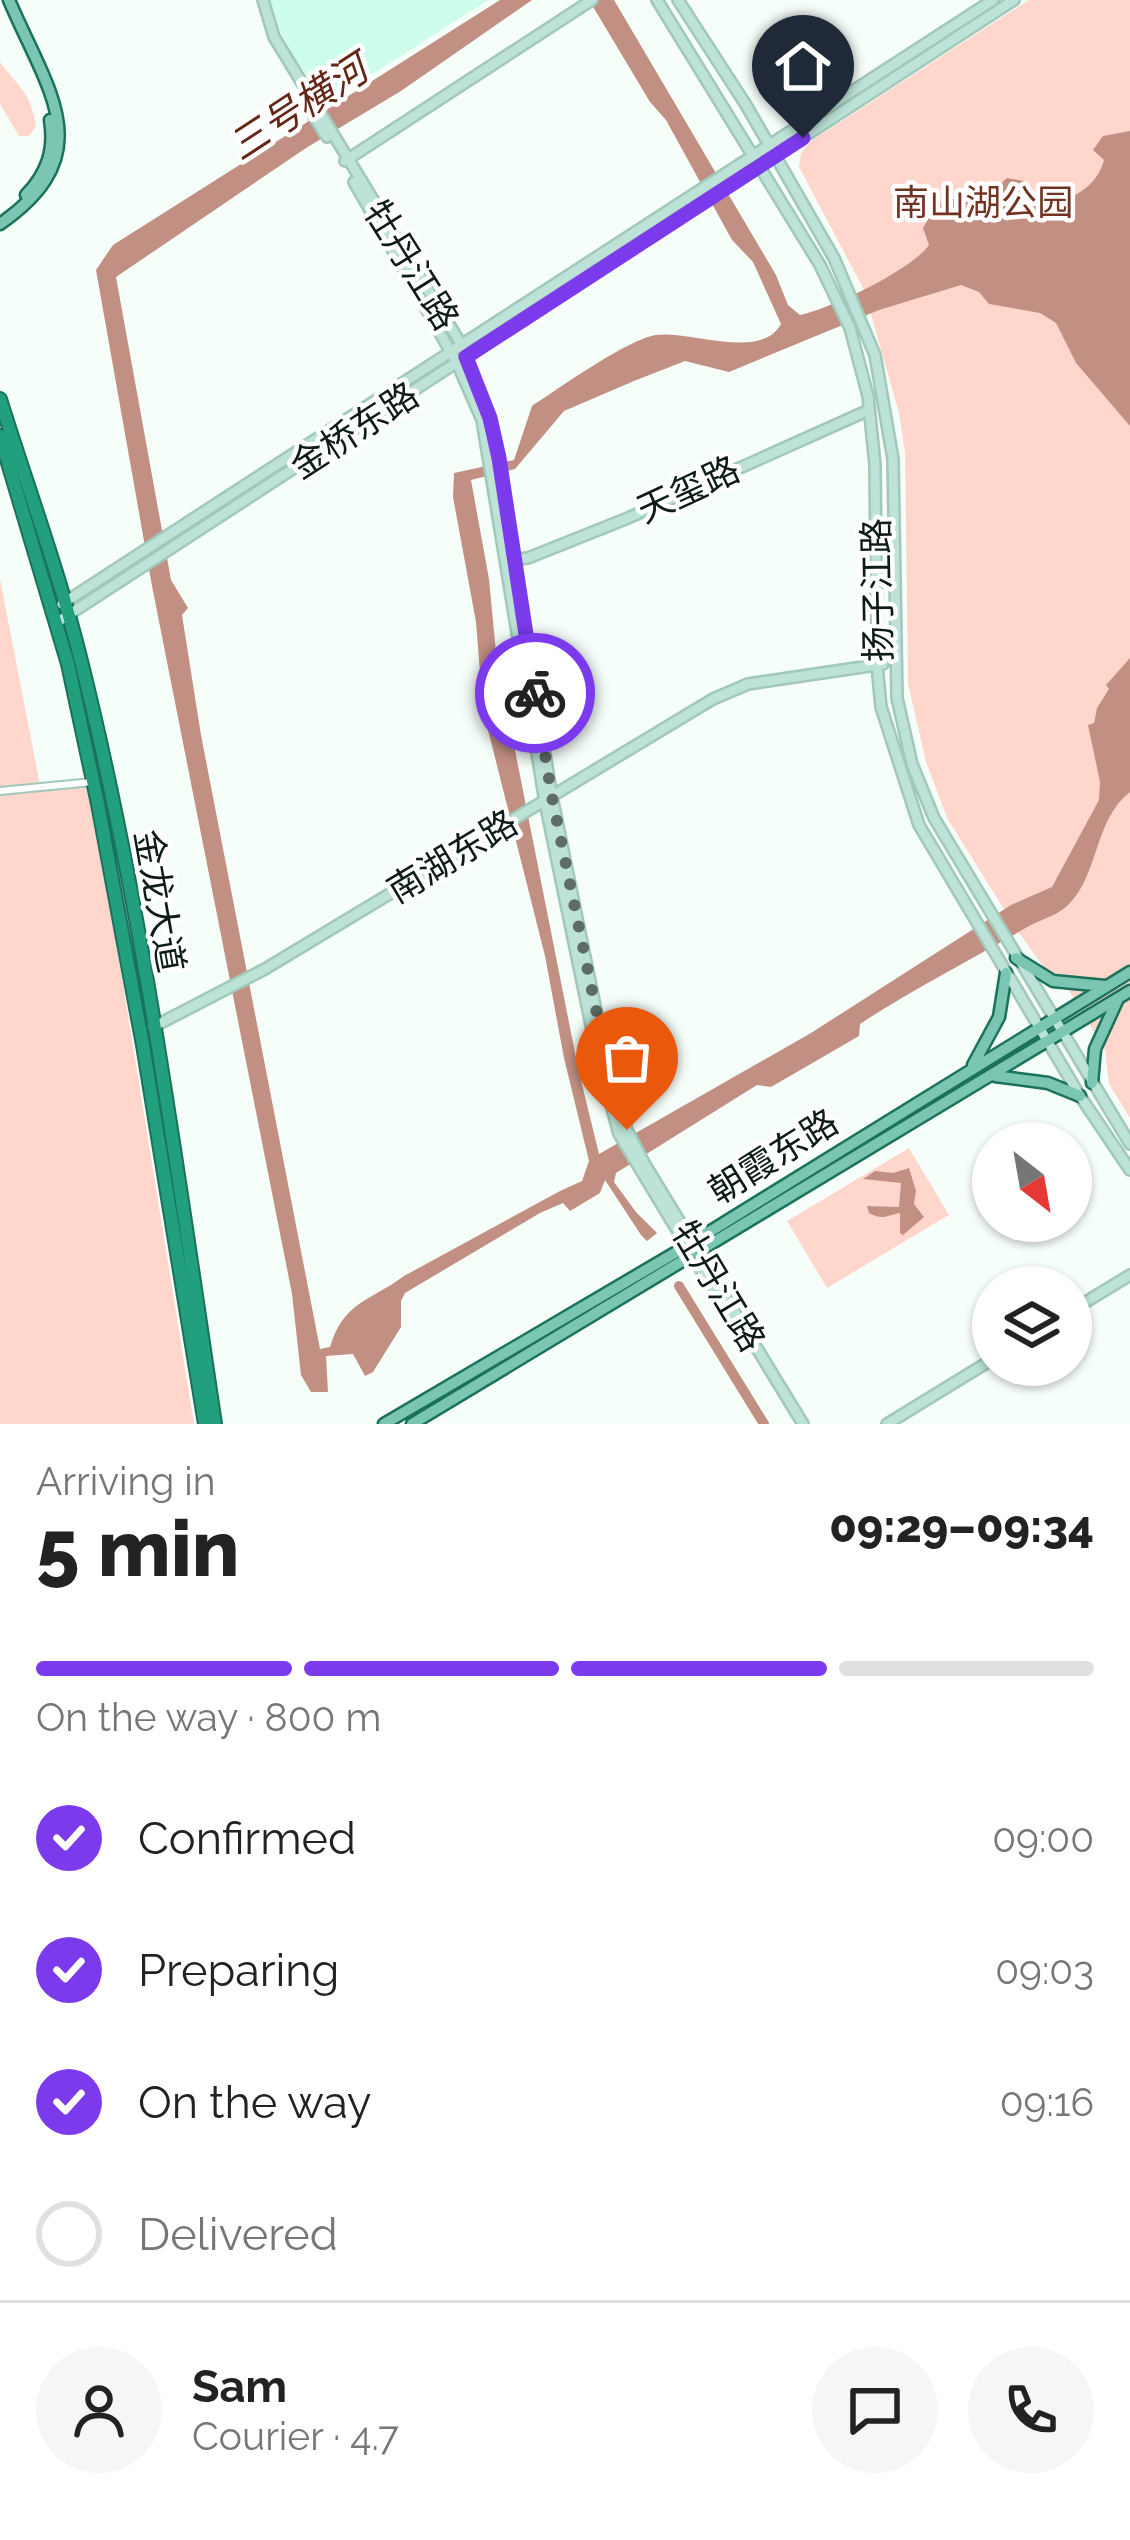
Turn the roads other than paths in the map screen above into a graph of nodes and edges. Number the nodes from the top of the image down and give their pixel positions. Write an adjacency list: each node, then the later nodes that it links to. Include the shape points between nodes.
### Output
1 (6, 0): 15 (main road, via 52,102 60,152 39,192)
2 (260, 0): 11 (street, 牡丹江路)
3 (657, 0): 9 (street, 扬子江路)
4 (678, 0): 8 (street, 扬子江路)
5 (993, 0): 8 (street, 金桥东路)
6 (1014, 0): 10 (street, 金桥东路)
7 (589, 2): 11 (street)
8 (769, 145): 9 (street, 金桥东路); 10 (street, 扬子江路)
9 (754, 154): 12 (street, 扬子江路); 13 (street, 金桥东路)
10 (775, 156): 12 (street, 金桥东路); 24 (street, 扬子江路, via 851,292 875,355 893,459)
11 (345, 161): 16 (street, 牡丹江路); 17 (street, 牡丹江路)
12 (761, 165): 13 (street, 金桥东路); 20 (street, 扬子江路, via 837,296)
13 (726, 180): 14 (street, 金桥东路)
14 (702, 196): 16 (street, 金桥东路); 18 (street, 金桥东路)
15 (0, 220)
16 (461, 344): 17 (street, 金桥东路); 18 (street, 牡丹江路)
17 (451, 351): 18 (street, 牡丹江路); 23 (street, 金桥东路)
18 (462, 360): 22 (street, 牡丹江路, via 494,459); 23 (street, 金桥东路)
19 (0, 399): 23 (highway, 金龙大道)
20 (869, 410): 22 (street, 天玺路, via 628,518); 25 (street, 扬子江路)
21 (0, 436): 23 (highway, 金龙大道)
22 (510, 560): 28 (street, 牡丹江路)
23 (60, 613): 26 (highway, 金龙大道); 36 (highway, 金龙大道, via 115,817)
24 (894, 663): 25 (street, 南湖东路); 29 (street, 扬子江路, via 912,764 934,818)
25 (877, 665): 28 (street, 南湖东路, via 748,684); 31 (street, 扬子江路, via 889,739 919,825)
26 (93, 782): 27 (street); 49 (highway, 金龙大道)
27 (0, 791)
28 (548, 800): 36 (street, 南湖东路); 45 (street, 牡丹江路, via 623,1132)
29 (1016, 958): 32 (main road, via 1053,981); 34 (street, 扬子江路)
30 (1130, 972): 32 (main road, 朝霞东路)
31 (1006, 974): 35 (street, 扬子江路); 39 (main road, via 999,1017)
32 (1108, 986): 34 (main road, 朝霞东路)
33 (1125, 994): 37 (main road, 朝霞东路); 41 (main road, via 1095,1049)
34 (1052, 1019): 35 (main road, 朝霞东路); 37 (street, 扬子江路)
35 (1039, 1027): 38 (street, 扬子江路); 39 (main road, 朝霞东路)
36 (153, 1028): 50 (highway, 金龙大道)
37 (1062, 1034): 38 (main road, 朝霞东路); 41 (street, 扬子江路)
38 (1049, 1042): 40 (main road, 朝霞东路); 42 (street, 扬子江路)
39 (970, 1070): 45 (main road, 朝霞东路)
40 (992, 1076): 42 (main road); 45 (main road, 朝霞东路)
41 (1092, 1082): 43 (street, 扬子江路)
42 (1080, 1096): 44 (street, 扬子江路)
43 (1130, 1144)
44 (1130, 1170)
45 (692, 1249): 51 (main road, 朝霞东路); 52 (main road, 朝霞东路); 53 (street, 牡丹江路)
46 (1130, 1275): 47 (street)
47 (1092, 1298)
48 (972, 1372): 54 (street)
49 (205, 1424)
50 (215, 1424)
51 (384, 1424)
52 (412, 1424)
53 (800, 1424)
54 (887, 1424)

